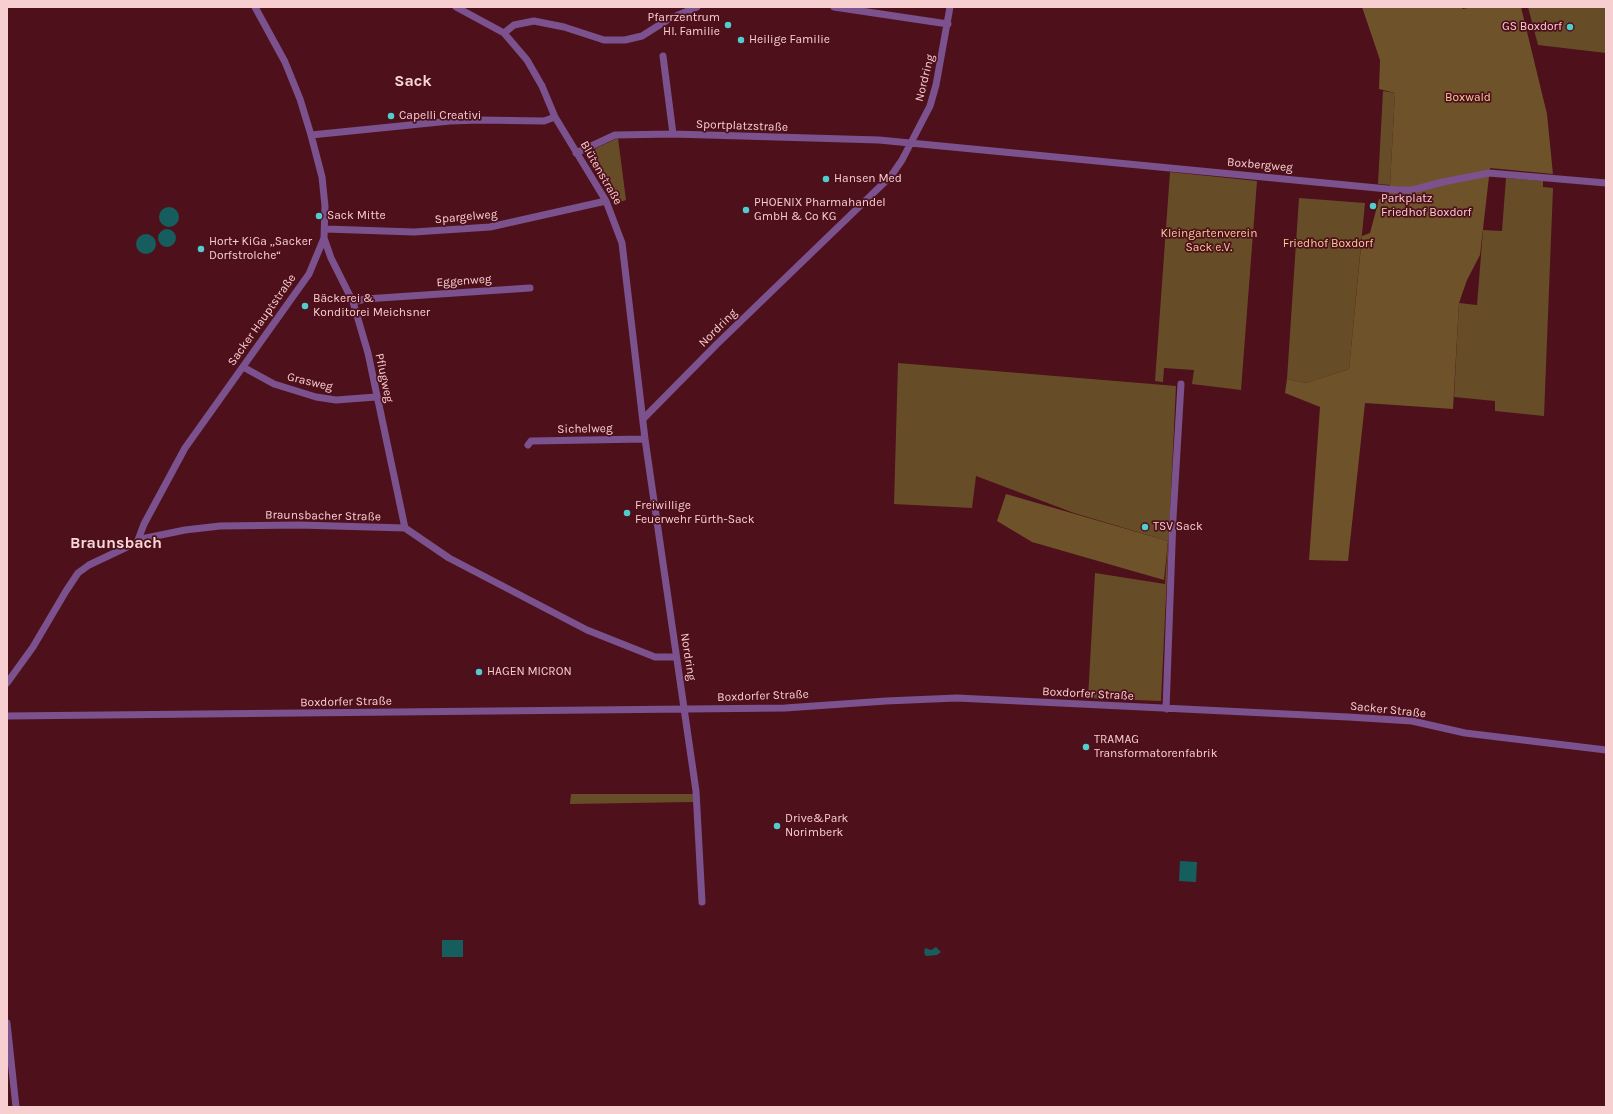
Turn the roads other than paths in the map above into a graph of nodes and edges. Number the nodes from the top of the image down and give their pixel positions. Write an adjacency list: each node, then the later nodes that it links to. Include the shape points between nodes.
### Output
1 (255, 7): 11 (street, Sacker Hauptstraße, via 285,62)
2 (456, 7): 7 (street, Blütenstraße)
3 (698, 7): 7 (street, via 642,36 625,40 604,40 564,26 534,21 514,25)
4 (834, 7): 6 (street)
5 (950, 7): 6 (street, Nordring)
6 (948, 24): 12 (street, Nordring, via 930,106)
7 (504, 33): 9 (street, Blütenstraße, via 534,70)
8 (663, 56): 10 (street)
9 (555, 116): 11 (street, via 544,121 450,121); 13 (street, Blütenstraße)
10 (673, 134): 12 (street, Sportplatzstraße, via 879,140); 13 (street, Sportplatzstraße, via 615,135)
11 (311, 135): 16 (street, Sacker Hauptstraße, via 322,177)
12 (910, 144): 14 (street, Boxbergweg, via 1398,190 1412,190 1489,173); 23 (street, Nordring, via 891,176)
13 (576, 153): 15 (street, Blütenstraße)
14 (1606, 183)
15 (606, 201): 16 (street, Spargelweg, via 484,228 414,232); 23 (street, Blütenstraße, via 622,243)
16 (325, 229): 17 (street, Sacker Hauptstraße)
17 (324, 238): 19 (street, Pflugweg); 20 (street, Sacker Hauptstraße, via 309,274)
18 (530, 288): 19 (street, Eggenweg, via 365,299)
19 (353, 302): 22 (street, Pflugweg, via 368,353)
20 (243, 367): 22 (street, Grasweg, via 274,384 316,397 336,400); 27 (street, Sacker Hauptstraße, via 185,448)
21 (1181, 384): 31 (street)
22 (376, 397): 26 (street, Pflugweg, via 396,478)
23 (643, 419): 24 (street, Nordring)
24 (645, 438): 25 (street, Sichelweg, via 531,441); 28 (street, Nordring)
25 (528, 444)
26 (405, 528): 27 (street, Braunsbacher Straße, via 213,526); 28 (street, via 449,558 587,630 656,657)
27 (138, 540): 29 (street, Braunsbacher Straße, via 78,573 33,647)
28 (676, 657): 30 (street, Nordring)
29 (7, 683)
30 (684, 709): 31 (street, Boxdorfer Straße, via 785,708 956,698); 32 (street, Boxdorfer Straße); 34 (street, via 696,791)
31 (1166, 709): 33 (street, Sacker Straße, via 1412,721 1465,733)
32 (7, 716)
33 (1606, 750)
34 (702, 902)
35 (7, 1022): 36 (street)
36 (16, 1107)

